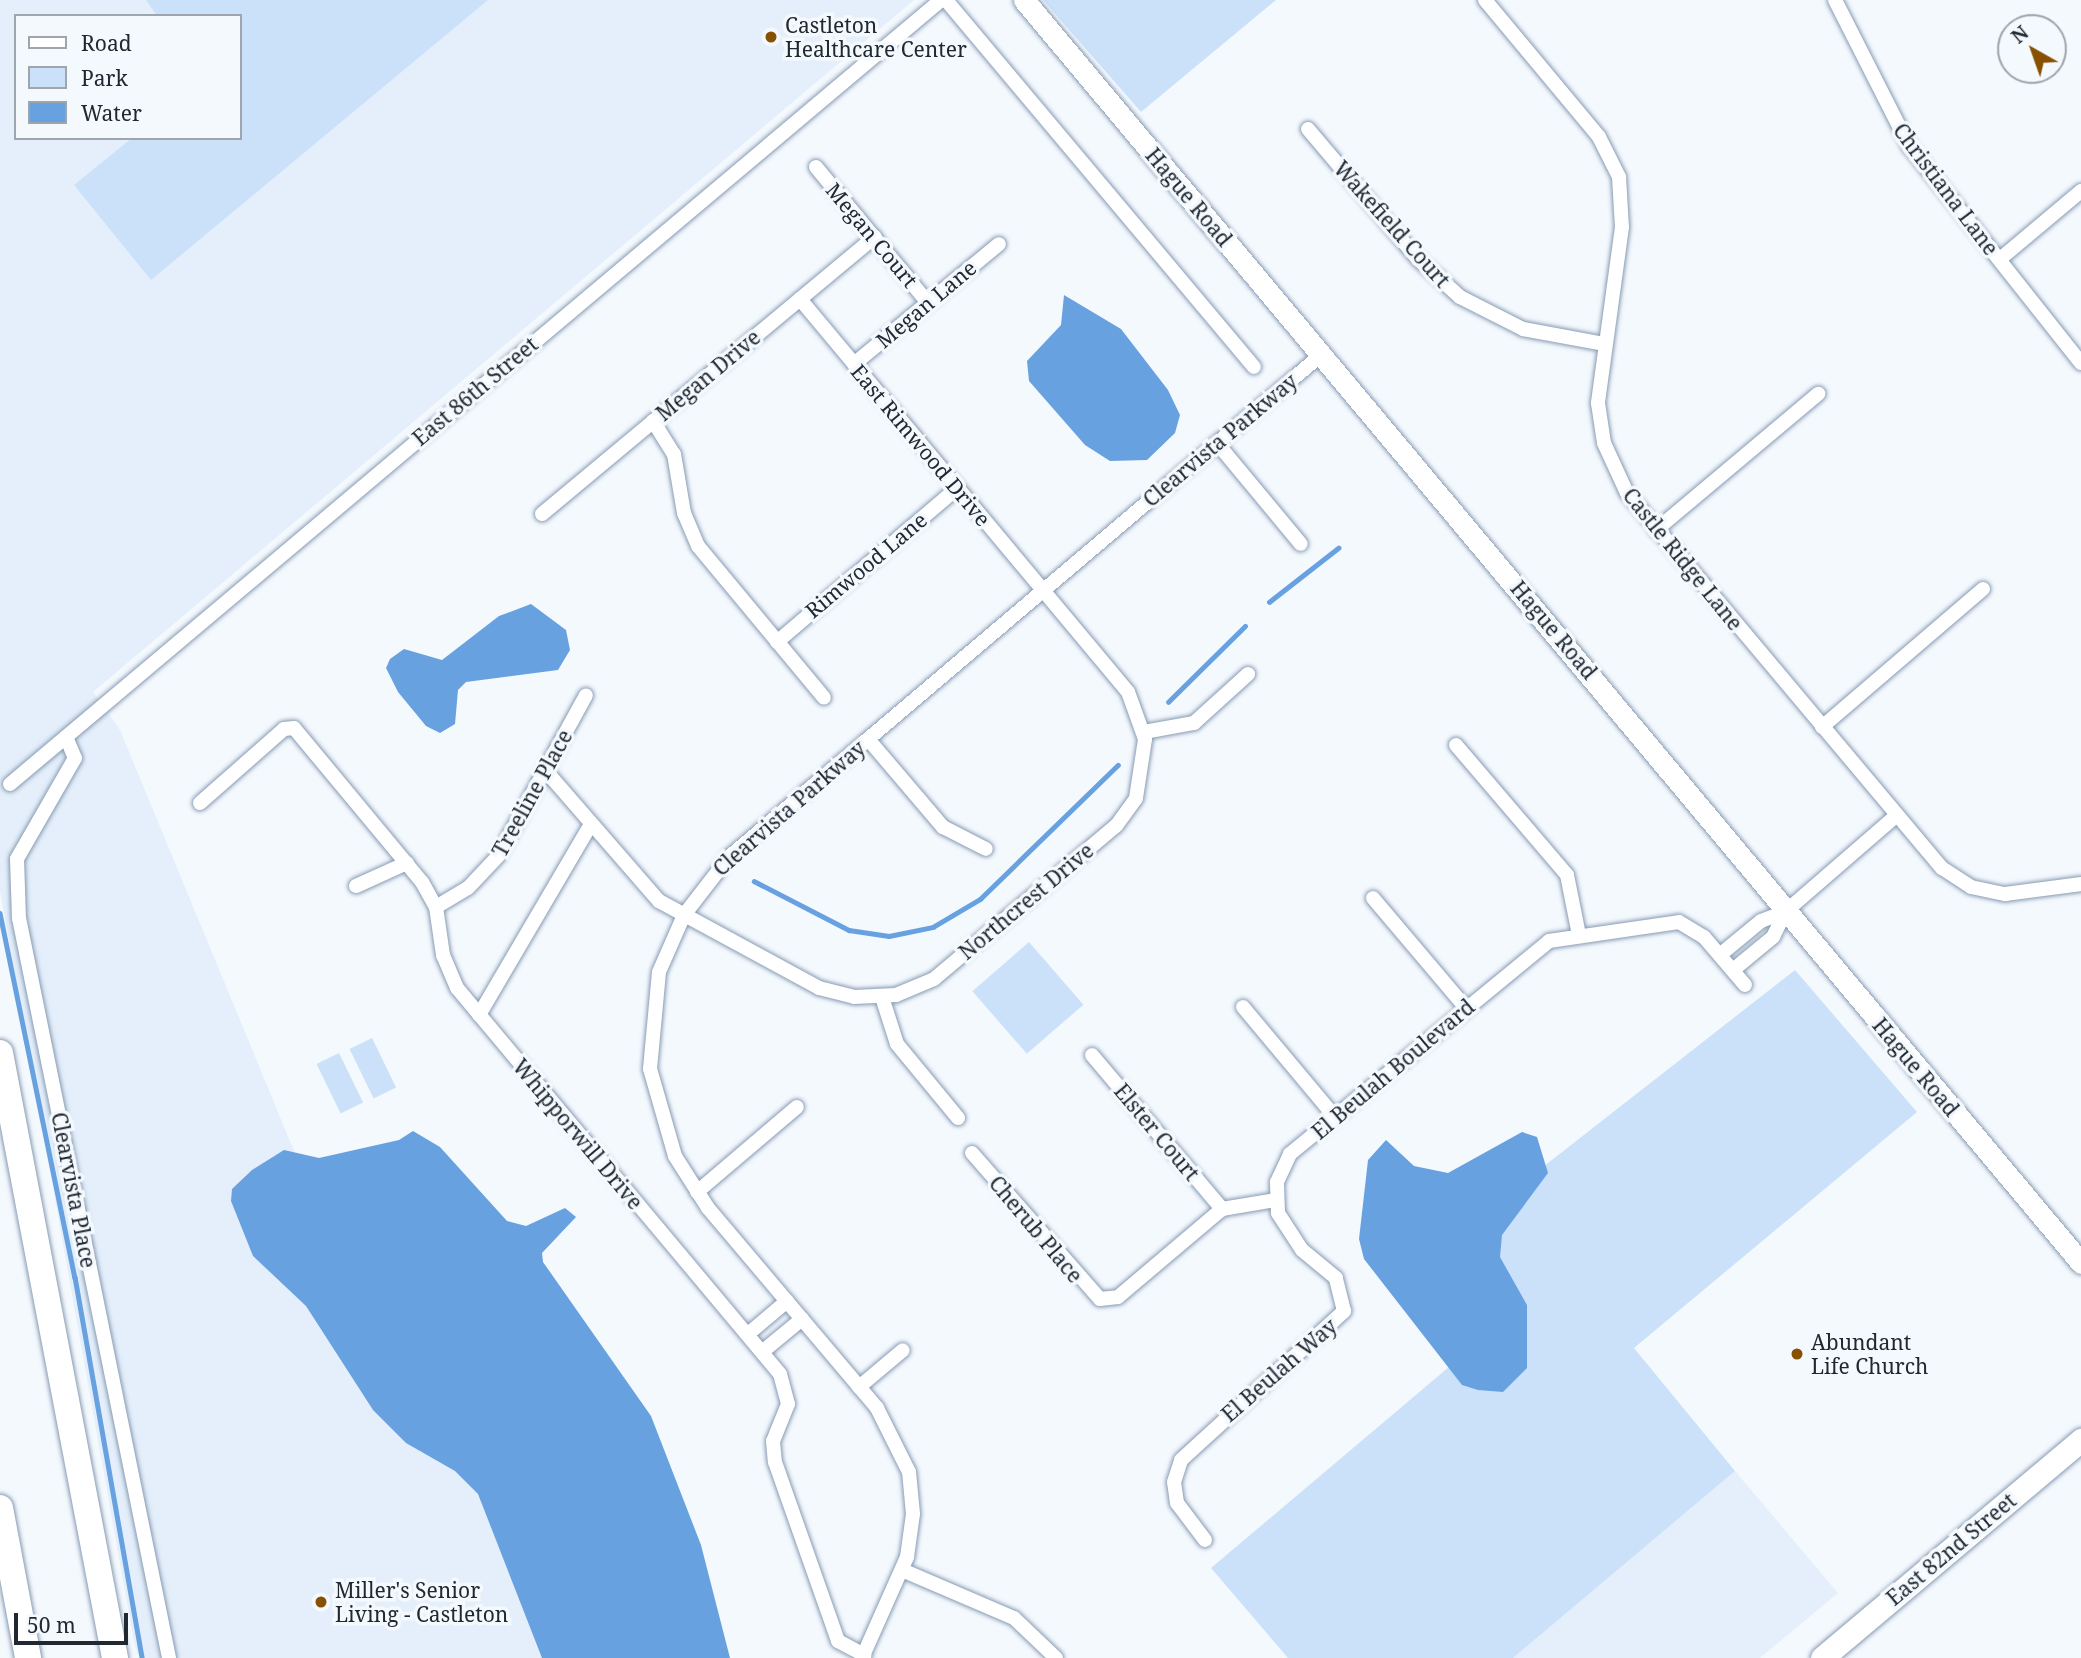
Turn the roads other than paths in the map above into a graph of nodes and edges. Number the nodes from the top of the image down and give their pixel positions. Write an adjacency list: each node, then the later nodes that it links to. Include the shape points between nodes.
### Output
1 (943, 0): 17 (street); 33 (street, East 86th Street)
2 (1024, 0): 14 (street, Hague Road)
3 (1485, 0): 13 (street, Castle Ridge Lane, via 1595,132 1617,170 1622,227)
4 (1835, 0): 10 (street, Christiana Lane, via 1909,146)
5 (1308, 130): 13 (street, Wakefield Court, via 1418,259 1460,297 1523,329)
6 (816, 167): 8 (street, Megan Court)
7 (2081, 191): 10 (street)
8 (874, 237): 11 (street, Megan Drive); 12 (street, Megan Court)
9 (999, 244): 12 (street, Megan Lane)
10 (2000, 259): 15 (street, Christiana Lane)
11 (800, 299): 16 (street, East Rimwood Drive); 19 (street, Megan Drive)
12 (928, 303): 16 (street, Megan Lane)
13 (1604, 344): 23 (street, Castle Ridge Lane, via 1598,403 1604,443 1623,488)
14 (1321, 355): 20 (street, Clearvista Parkway); 47 (street, Hague Road)
15 (2081, 363)
16 (853, 364): 21 (street, East Rimwood Drive)
17 (1254, 367)
18 (1818, 394): 23 (street)
19 (653, 421): 22 (street, Megan Drive); 27 (street, via 674,454 694,541)
20 (1217, 443): 24 (street); 26 (street, Clearvista Parkway)
21 (956, 488): 26 (street, East Rimwood Drive); 27 (street, Rimwood Lane)
22 (542, 514)
23 (1656, 530): 31 (street, Castle Ridge Lane)
24 (1301, 544)
25 (1983, 589): 31 (street)
26 (1042, 592): 32 (street, Northcrest Drive, via 1128,692); 34 (street, Clearvista Parkway)
27 (777, 642): 30 (street)
28 (1248, 674): 32 (street, via 1194,723)
29 (586, 695): 36 (street, Treeline Place)
30 (824, 698)
31 (1822, 727): 39 (street, Castle Ridge Lane)
32 (1144, 732): 53 (street, Northcrest Drive, via 1140,788 1116,826 934,979)
33 (65, 737): 37 (street, East 86th Street); 80 (street, Clearvista Place, via 75,758 17,859 19,918)
34 (867, 739): 41 (street, via 943,827); 48 (street, Clearvista Parkway, via 729,857)
35 (1456, 746): 49 (street, via 1567,875)
36 (545, 770): 40 (street, Northcrest Drive); 46 (street, Treeline Place, via 489,868)
37 (10, 784)
38 (200, 803): 42 (street, Whipporwill Drive, via 284,729 294,728)
39 (1896, 816): 43 (street, Castle Ridge Lane, via 1942,868 1971,887 2008,894); 47 (street)
40 (591, 824): 48 (street, Northcrest Drive, via 647,891); 56 (street)
41 (986, 849)
42 (407, 863): 44 (street); 46 (street, Whipporwill Drive)
43 (2081, 884)
44 (355, 886)
45 (1373, 898): 55 (street)
46 (436, 907): 56 (street, Whipporwill Drive, via 447,967)
47 (1785, 912): 50 (street, via 1761,921); 51 (street, via 1773,937); 66 (street, Hague Road)
48 (684, 915): 53 (street, Northcrest Drive, via 819,988); 63 (street, Clearvista Parkway, via 659,972 649,1055 664,1130)
49 (1579, 935): 50 (street, El Beulah Boulevard, via 1679,922); 55 (street, El Beulah Boulevard, via 1536,947)
50 (1721, 954): 51 (street, El Beulah Boulevard)
51 (1733, 970): 52 (street, El Beulah Boulevard)
52 (1745, 985)
53 (882, 997): 61 (street, via 897,1044)
54 (1243, 1007): 60 (street)
55 (1466, 1007): 60 (street, El Beulah Boulevard)
56 (479, 1015): 69 (street, Whipporwill Drive)
57 (0, 1053): 79 (highway)
58 (1091, 1055): 65 (street, Elster Court)
59 (797, 1107): 63 (street)
60 (1335, 1117): 64 (street, El Beulah Boulevard, via 1287,1159)
61 (958, 1118)
62 (972, 1153): 65 (street, Cherub Place, via 1089,1292 1105,1300 1118,1297)
63 (697, 1192): 67 (street, Clearvista Parkway)
64 (1276, 1200): 65 (street); 75 (street, El Beulah Way, via 1288,1233 1336,1278 1344,1311 1181,1460 1174,1482 1177,1503)
65 (1222, 1209)
66 (2081, 1263)
67 (787, 1301): 68 (street, Clearvista Parkway); 69 (street)
68 (802, 1319): 71 (street); 72 (street, Clearvista Parkway)
69 (748, 1334): 71 (street, Whipporwill Drive)
70 (902, 1350): 72 (street)
71 (762, 1352): 77 (street, Whipporwill Drive, via 788,1398 774,1441 775,1462 838,1641)
72 (859, 1387): 76 (street, Clearvista Parkway, via 890,1426 909,1472 913,1522)
73 (2081, 1440): 82 (main road, East 82nd Street)
74 (0, 1508): 78 (highway)
75 (1205, 1540)
76 (902, 1570): 77 (street, Clearvista Parkway); 81 (street, via 1014,1618)
77 (863, 1656)
78 (28, 1658)
79 (115, 1658)
80 (169, 1658)
81 (1056, 1658)
82 (1822, 1658)

